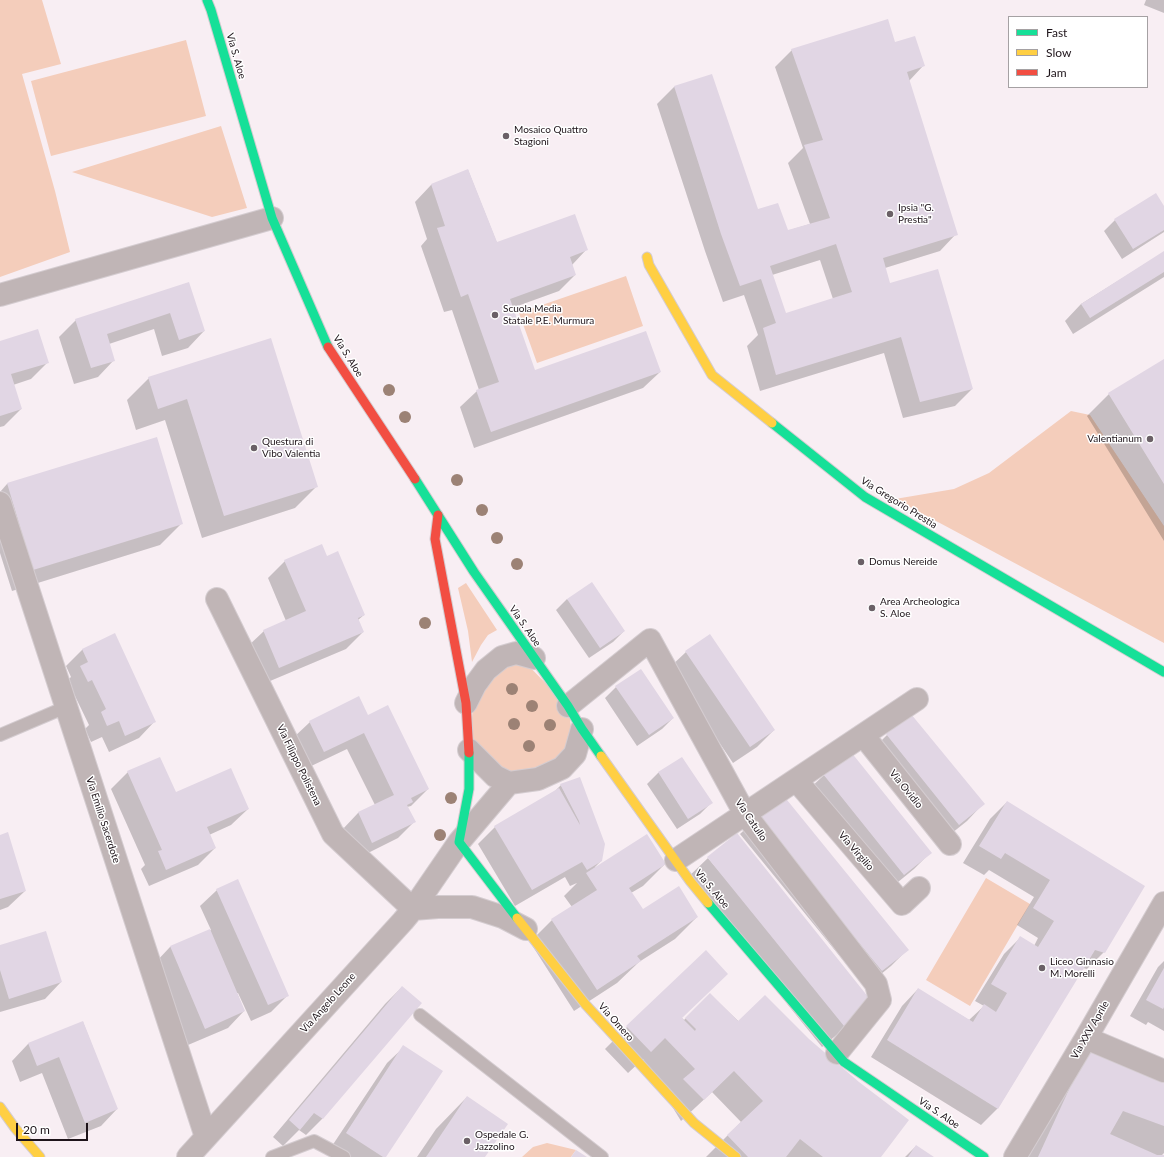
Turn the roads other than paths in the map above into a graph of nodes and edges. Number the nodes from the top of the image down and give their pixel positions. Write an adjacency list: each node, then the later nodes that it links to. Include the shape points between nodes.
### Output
1 (206, 0): 2 (street, Via S. Aloe)
2 (272, 218): 4 (street); 6 (street, Via S. Aloe, via 327,346)
3 (647, 257): 9 (street, Via Gregorio Prestia, via 649,265 712,375 718,380 865,497)
4 (0, 295)
5 (0, 503): 13 (street, Via Emilio Sacerdote)
6 (438, 515): 8 (street, Via S. Aloe); 11 (street, via 435,539)
7 (217, 599): 26 (street, Via Filippo Polistena, via 333,834)
8 (534, 658): 11 (street, via 516,653 502,657 486,670); 12 (street, Via S. Aloe)
9 (1164, 672)
10 (917, 699): 16 (street)
11 (466, 703): 17 (street)
12 (568, 706): 14 (street, Via S. Aloe); 20 (street, Via Catullo, via 650,640)
13 (66, 707): 15 (lane); 33 (street, Via Emilio Sacerdote)
14 (582, 729): 19 (street, via 575,754 562,768 538,779); 23 (street, Via S. Aloe)
15 (0, 735)
16 (863, 735): 18 (street); 22 (street, Via Ovidio)
17 (469, 750): 19 (street, via 495,776); 21 (street, via 469,789)
18 (796, 780): 20 (street); 24 (street, Via Virgilio, via 902,904)
19 (509, 783): 21 (street, Via Angelo Leone)
20 (745, 814): 23 (street); 30 (street, Via Catullo, via 876,984 880,1000)
21 (459, 842): 26 (street, Via Angelo Leone); 27 (street, Via Omero)
22 (950, 844)
23 (676, 860): 30 (street, Via S. Aloe, via 690,881)
24 (920, 888)
25 (1164, 904): 29 (street, Via XXV Aprile)
26 (413, 908): 27 (street, via 472,907 503,917); 33 (street, Via Angelo Leone)
27 (526, 929): 39 (street, Via Omero, via 586,1005 638,1063 694,1123)
28 (420, 1015): 38 (lane)
29 (1086, 1038): 31 (street); 41 (street, Via XXV Aprile)
30 (837, 1054): 40 (street, Via S. Aloe, via 844,1062)
31 (1164, 1071)
32 (0, 1107): 34 (street)
33 (206, 1137): 35 (street, Via Angelo Leone)
34 (40, 1157)
35 (189, 1157)
36 (272, 1157): 37 (lane, via 314,1141)
37 (344, 1157)
38 (602, 1157)
39 (736, 1157)
40 (984, 1157)
41 (1015, 1157)

